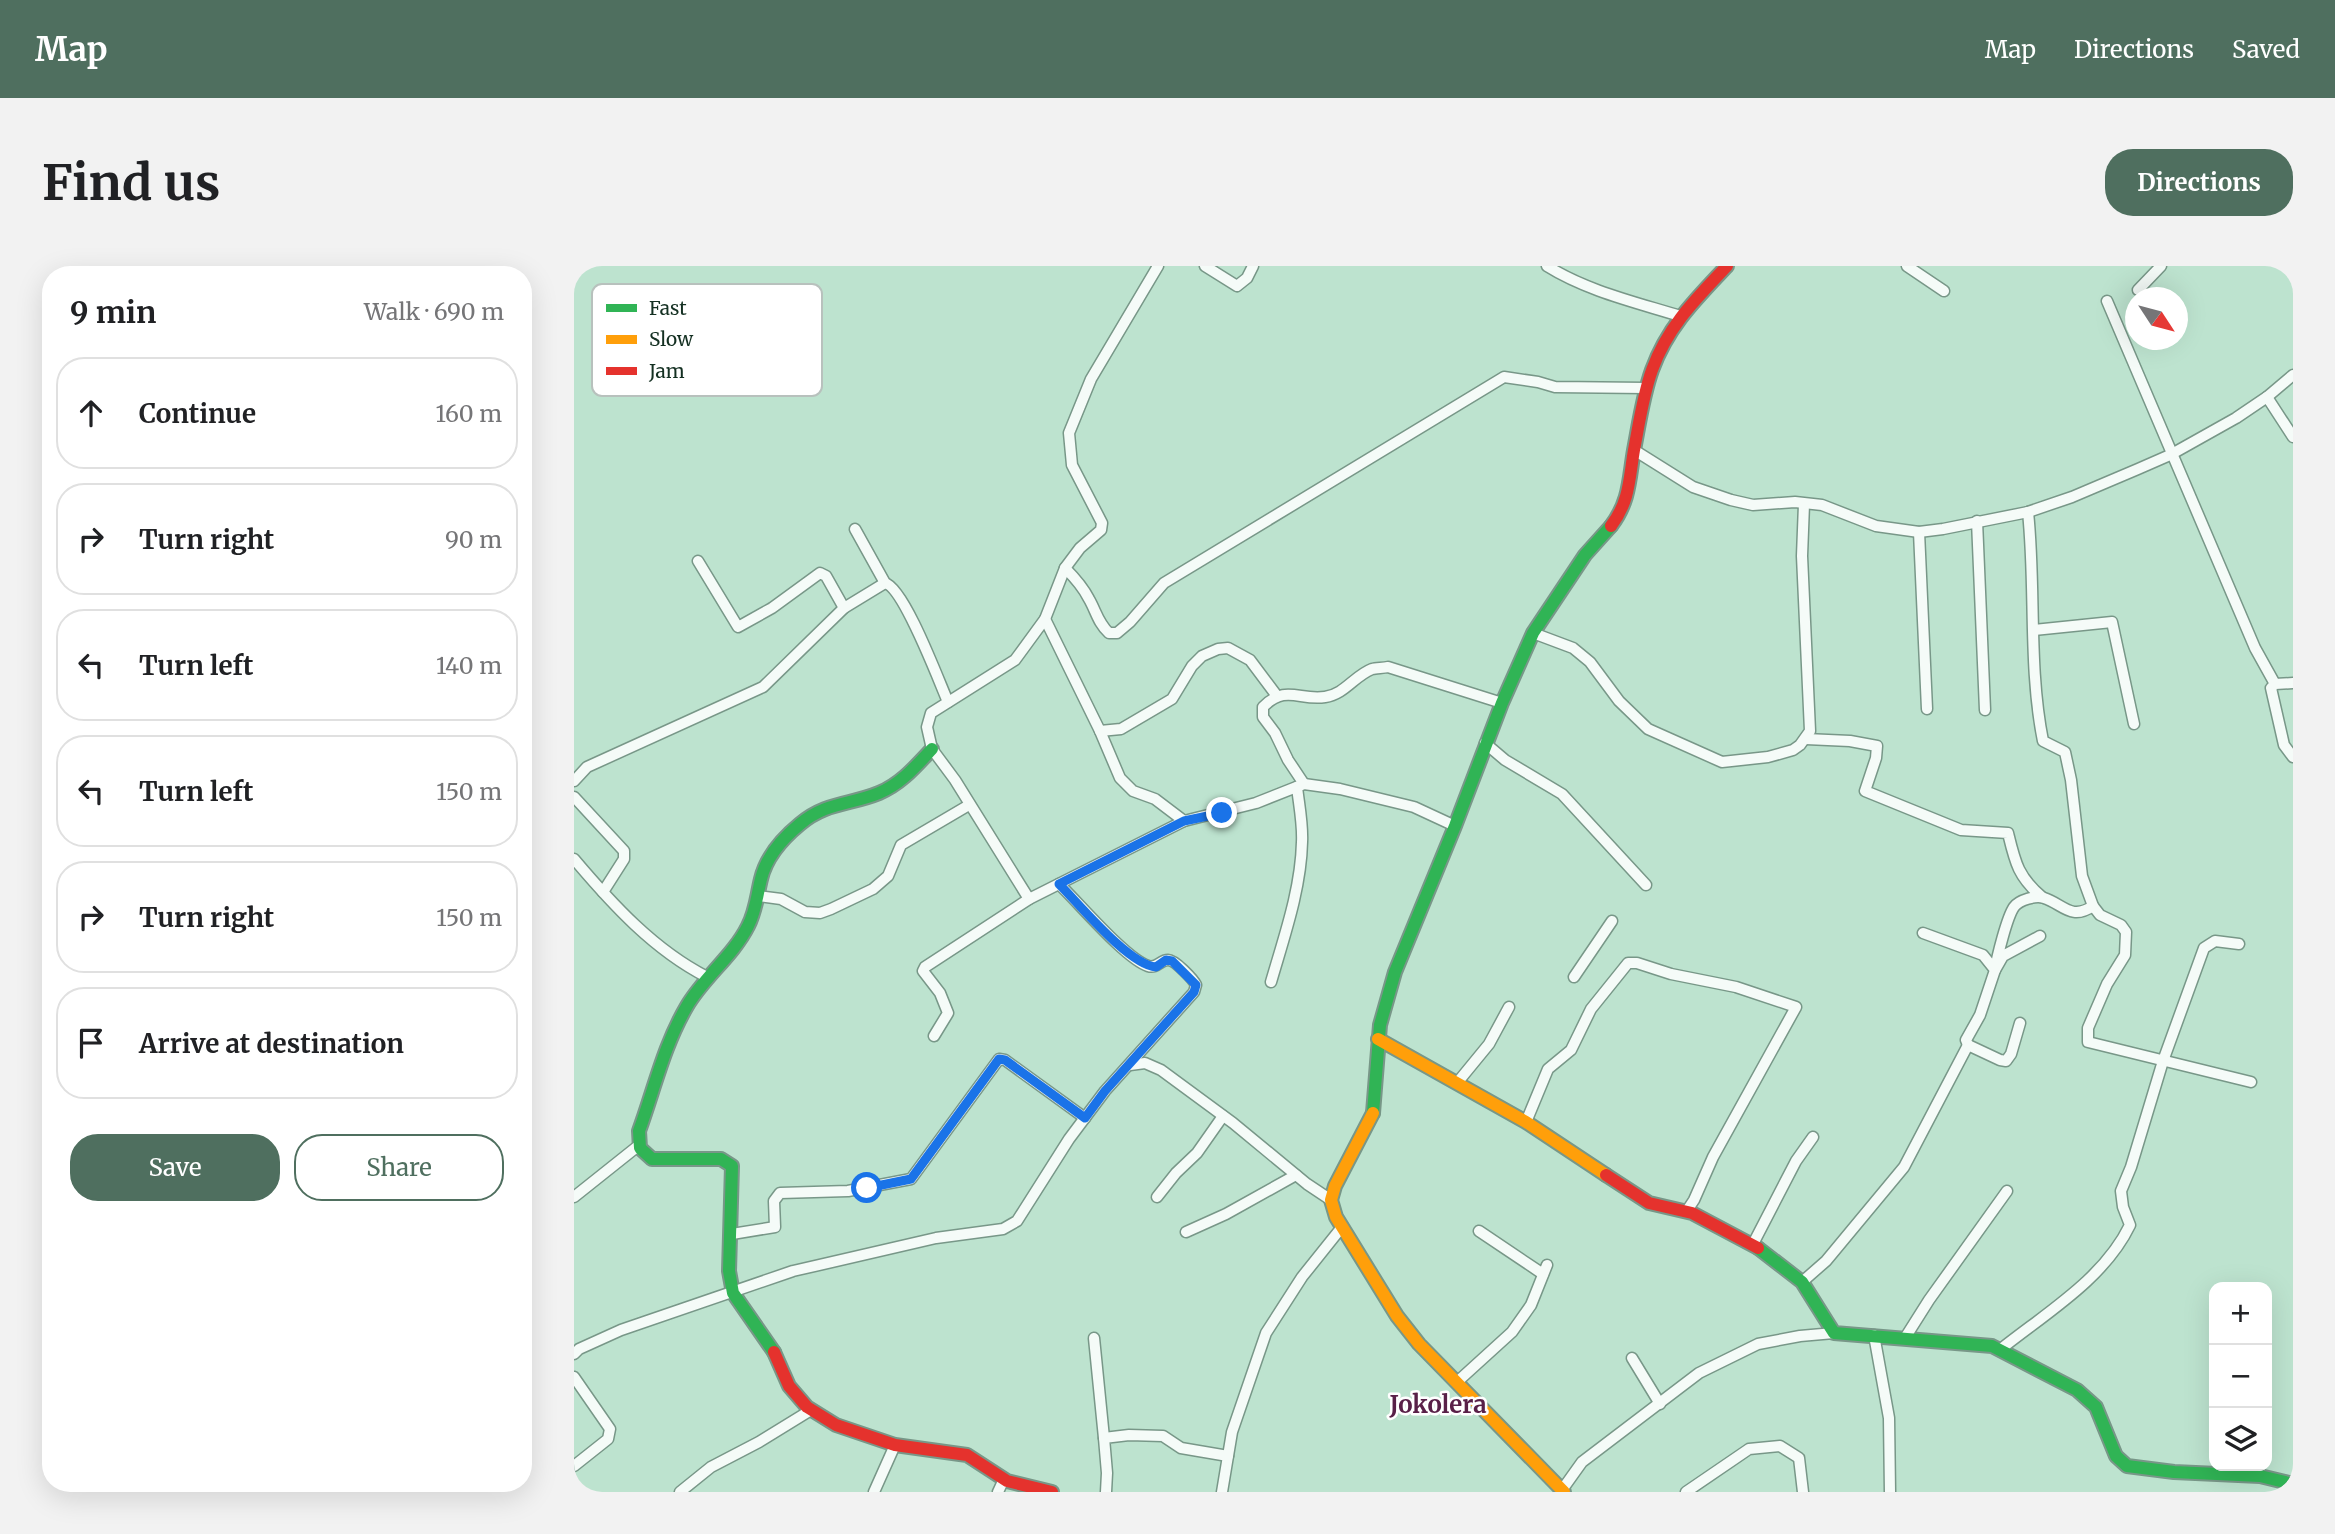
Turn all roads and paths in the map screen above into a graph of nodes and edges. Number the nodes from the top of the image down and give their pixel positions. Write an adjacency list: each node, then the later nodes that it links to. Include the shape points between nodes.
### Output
1 (1158, 266): 23 (street, via 1091,379 1072,422 1068,445 1072,464 1102,523 1101,530)
2 (1205, 266): 3 (street, via 1237,286)
3 (1253, 266)
4 (1547, 266): 11 (street, via 1621,298)
5 (1727, 266): 11 (street)
6 (1907, 266): 9 (street)
7 (2161, 266): 8 (street)
8 (2140, 287)
9 (1944, 291)
10 (2107, 301): 30 (street)
11 (1680, 316): 13 (street)
12 (2293, 375): 14 (street)
13 (1647, 388): 16 (street); 23 (street, via 1555,387 1504,377 1164,583 1117,633 1109,633 1099,623 1084,590)
14 (2267, 397): 15 (street); 18 (street, via 2170,455)
15 (2293, 437)
16 (1634, 450): 17 (street, via 1716,496 1753,505); 28 (street, via 1624,505)
17 (1804, 504): 21 (street, via 1822,505 1876,526); 38 (street, via 1810,731)
18 (2028, 512): 19 (street); 27 (street)
19 (1977, 521): 21 (street); 35 (street)
20 (855, 529): 24 (street)
21 (1919, 532): 34 (street)
22 (698, 561): 25 (street, via 738,627 820,573)
23 (1065, 568): 26 (street)
24 (885, 583): 25 (street); 32 (street, via 903,600)
25 (844, 608): 42 (street, via 763,687 587,766)
26 (1045, 619): 32 (street, via 1015,660); 37 (street)
27 (2034, 630): 36 (street, via 2112,622); 55 (street, via 2036,707 2043,741 2065,752 2082,876)
28 (1533, 633): 33 (street); 38 (street, via 1573,648 1590,662 1619,701 1648,729 1722,762 1784,753)
29 (2293, 683): 30 (street)
30 (2275, 684): 41 (street, via 2271,691 2281,735)
31 (1277, 696): 33 (street, via 1324,698 1371,670 1388,667); 37 (street, via 1250,660 1228,648 1218,649 1192,666 1172,699 1121,729); 43 (street, via 1263,706 1263,717)
32 (948, 702): 40 (street, via 928,716)
33 (1502, 703): 39 (street)
34 (1927, 709)
35 (1985, 710)
36 (2134, 724)
37 (1100, 731): 46 (street, via 1127,786 1155,799)
38 (1806, 739): 53 (street, via 1877,746 1865,791 1961,830 2008,833 2015,863 2026,883)
39 (1485, 743): 47 (street); 50 (street, via 1504,760 1562,794)
40 (932, 749): 45 (street); 52 (street, via 890,788 841,800 810,815 768,861)
41 (2293, 757)
42 (574, 781)
43 (1301, 785): 46 (street, via 1256,803); 47 (street, via 1340,789 1414,807); 63 (street, via 1301,858)
44 (574, 797): 51 (street, via 624,851 624,859)
45 (969, 805): 52 (street, via 901,845 888,876 873,889 831,909 805,912 781,899); 54 (street)
46 (1184, 821): 49 (street)
47 (1455, 826): 67 (street, via 1395,972)
48 (574, 859): 51 (street)
49 (1059, 884): 54 (street); 71 (street, via 1102,929 1146,965 1156,967 1170,960 1196,983 1194,992)
50 (1646, 885)
51 (603, 892): 61 (street, via 651,940)
52 (758, 896): 61 (street, via 747,930)
53 (2042, 897): 55 (street, via 2071,911 2084,912); 60 (street, via 2023,900 2014,908)
54 (1029, 899): 66 (street, via 925,967 923,971 948,1013)
55 (2092, 905): 70 (street, via 2126,932 2126,955 2107,984 2088,1028 2088,1042)
56 (1612, 921): 62 (street)
57 (1923, 933): 60 (street, via 1983,955)
58 (2040, 936): 60 (street, via 2003,956)
59 (2239, 944): 70 (street, via 2215,941 2204,948)
60 (1995, 970): 68 (street, via 1966,1040)
61 (707, 977): 79 (street, via 670,1038)
62 (1574, 977)
63 (1271, 982)
64 (1509, 1007): 73 (street, via 1489,1044)
65 (2020, 1023): 68 (street, via 2006,1061)
66 (934, 1036)
67 (1378, 1039): 73 (street); 84 (street, via 1375,1107)
68 (1968, 1045): 91 (street, via 1904,1167 1826,1261)
69 (1777, 1047): 74 (street, via 1749,1081)
70 (2163, 1061): 72 (street); 97 (street, via 2122,1191 2130,1225 2124,1236 2080,1287)
71 (1128, 1065): 75 (street, via 1139,1062 1161,1070); 76 (street)
72 (2251, 1082)
73 (1457, 1083): 77 (street)
74 (1733, 1115)
75 (1223, 1116): 80 (street); 83 (street)
76 (1085, 1118): 89 (street, via 999,1059 911,1179 848,1191 779,1194 774,1200 775,1227); 92 (street, via 1010,1226 818,1264)
77 (1526, 1122): 85 (street, via 1649,1203); 85 (street, via 1548,1069 1571,1050 1591,1009 1628,963 1736,987 1796,1007)
78 (1813, 1137): 90 (street)
79 (638, 1146): 82 (street); 89 (street, via 656,1160 716,1158 729,1163 733,1171)
80 (1296, 1175): 84 (street); 88 (street)
81 (2007, 1191): 96 (street)
82 (574, 1197)
83 (1157, 1197)
84 (1331, 1200): 86 (street)
85 (1686, 1212): 90 (street)
86 (1342, 1227): 101 (street, via 1397,1317); 106 (street, via 1266,1333)
87 (1479, 1231): 101 (street, via 1545,1269 1531,1305 1512,1332)
88 (1186, 1232)
89 (732, 1234): 92 (street, via 729,1271)
90 (1753, 1244): 91 (street)
91 (1802, 1282): 93 (street)
92 (733, 1293): 98 (street, via 621,1330); 103 (street, via 774,1353 789,1386)
93 (1834, 1333): 94 (street); 102 (street, via 1758,1345 1699,1373)
94 (1874, 1335): 96 (street); 119 (street, via 1889,1418)
95 (1094, 1338): 104 (street)
96 (1905, 1338): 97 (street)
97 (2001, 1349): 109 (street, via 2087,1398 2102,1417 2116,1456 2127,1466 2260,1476)
98 (574, 1354)
99 (1632, 1358): 102 (street)
100 (574, 1377): 107 (street, via 610,1429 608,1439)
101 (1457, 1382): 110 (street)
102 (1660, 1404): 110 (street, via 1581,1462)
103 (811, 1410): 105 (street, via 836,1425); 111 (street, via 711,1467)
104 (1104, 1438): 106 (street, via 1163,1436 1181,1448); 115 (street)
105 (895, 1445): 108 (street, via 967,1455); 112 (street)
106 (1228, 1456): 116 (street)
107 (574, 1466)
108 (1004, 1479): 113 (street); 114 (street)
109 (2293, 1484)
110 (1563, 1491)
111 (680, 1492)
112 (874, 1492)
113 (999, 1492)
114 (1052, 1492)
115 (1106, 1492)
116 (1222, 1492)
117 (1686, 1492): 118 (street, via 1749,1449 1780,1446 1799,1458)
118 (1803, 1492)
119 (1890, 1492)

